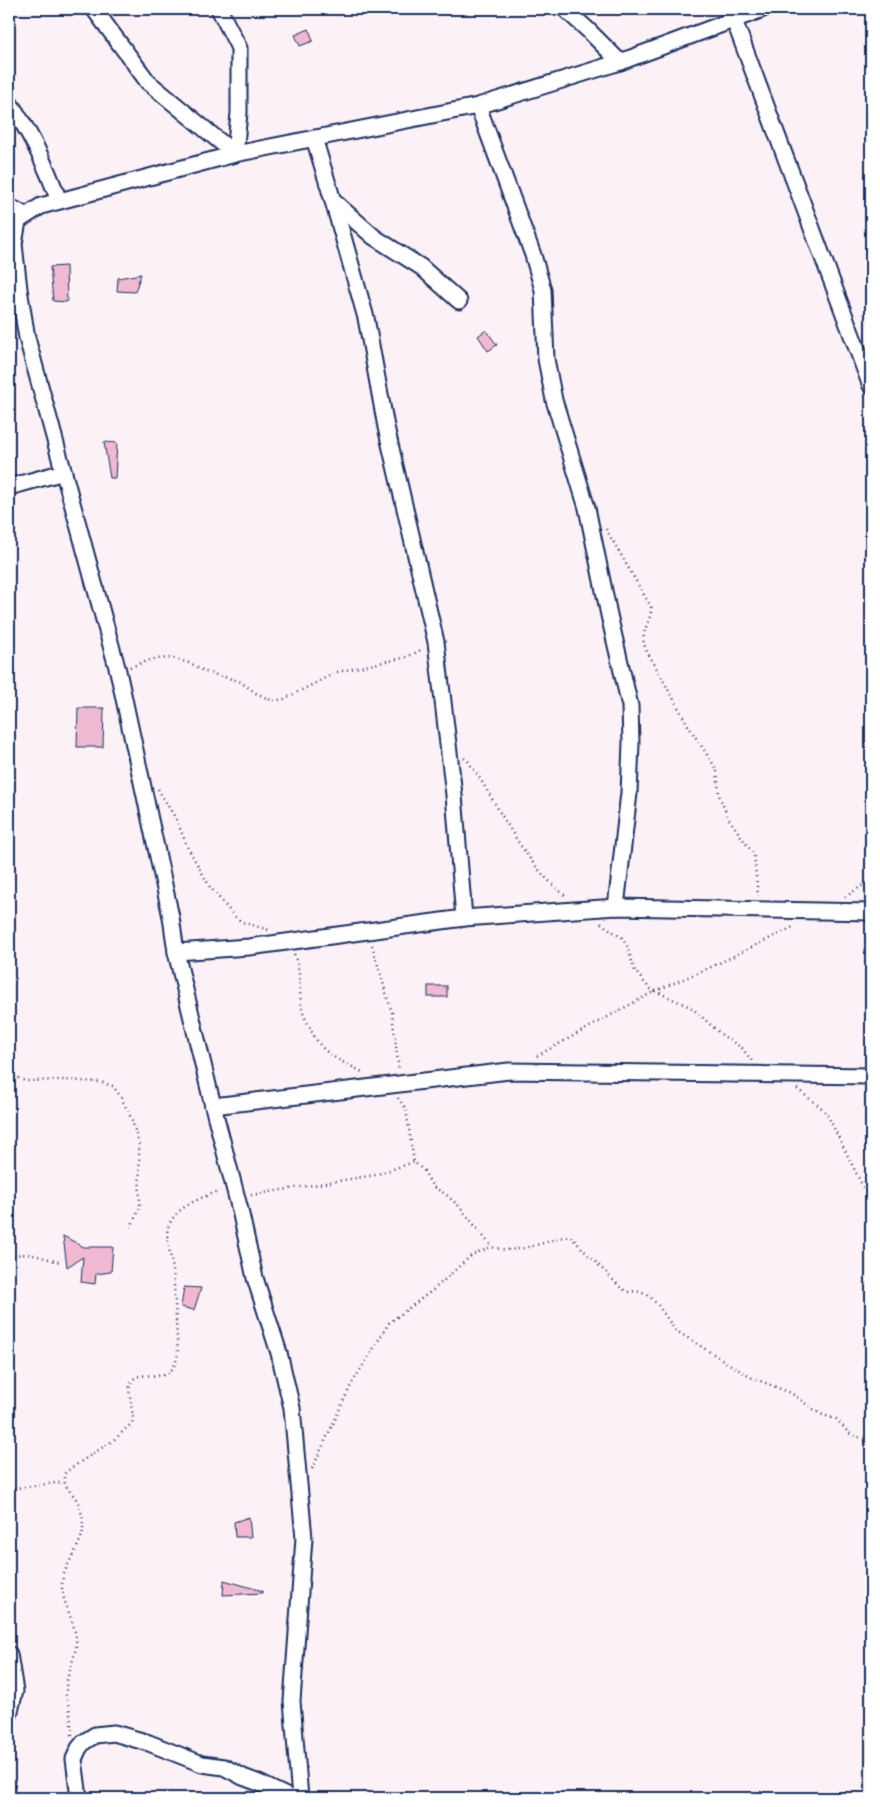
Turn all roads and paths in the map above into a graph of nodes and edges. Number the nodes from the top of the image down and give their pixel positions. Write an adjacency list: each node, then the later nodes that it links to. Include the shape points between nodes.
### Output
1 (94, 9): 10 (street, via 148,82)
2 (219, 9): 10 (street, via 239,48)
3 (565, 9): 6 (street)
4 (764, 9): 5 (street)
5 (734, 20): 6 (street); 16 (street)
6 (620, 62): 8 (street)
7 (9, 102): 11 (street, via 40,153)
8 (478, 106): 9 (street); 25 (street, via 543,290 546,359 554,400 587,508 630,706 628,793)
9 (314, 138): 10 (street); 12 (street)
10 (235, 154): 11 (street)
11 (59, 201): 14 (street)
12 (333, 201): 15 (street, via 374,237 421,267); 20 (street, via 366,318 386,427)
13 (9, 209): 14 (street, via 14,208)
14 (25, 215): 17 (street, via 18,221 14,244 19,289 27,338)
15 (459, 301)
16 (871, 386)
17 (64, 472): 18 (street); 21 (street)
18 (9, 487)
19 (602, 523): 27 (path, via 651,607 644,636 649,655 689,727 713,762 717,770 719,795 729,819 754,855)
20 (436, 642): 21 (path, via 407,657 337,672 284,699 273,701 238,681 172,658 153,659); 30 (street)
21 (118, 671): 23 (street)
22 (462, 756): 26 (path, via 524,850 560,892)
23 (139, 767): 33 (path, via 164,798 205,879 222,903 242,922 265,928); 34 (street)
24 (871, 880): 28 (path)
25 (616, 907): 26 (street); 27 (street)
26 (583, 910): 30 (street); 35 (path, via 622,938 639,978 649,988)
27 (759, 910): 28 (street)
28 (825, 911): 29 (street)
29 (871, 912)
30 (464, 918): 32 (street)
31 (798, 924): 35 (path)
32 (371, 931): 33 (street); 41 (path, via 373,949 392,1013 399,1058)
33 (285, 942): 34 (street); 41 (path, via 292,949 298,965 301,1006 321,1048)
34 (176, 952): 42 (street)
35 (657, 990): 36 (path); 38 (path, via 692,1008 742,1048)
36 (535, 1057)
37 (9, 1074): 46 (path, via 25,1081 100,1082 112,1086 121,1097 139,1144 140,1207)
38 (764, 1075): 39 (street); 41 (street, via 509,1071)
39 (784, 1075): 40 (street); 45 (path, via 829,1118)
40 (871, 1076)
41 (393, 1085): 42 (street); 43 (path, via 406,1109)
42 (213, 1106): 44 (street)
43 (414, 1162): 44 (path, via 375,1175); 47 (path, via 424,1171 433,1187 459,1206)
44 (235, 1192): 51 (path, via 197,1199 174,1216 167,1229 178,1352 176,1363 168,1374 135,1378 129,1389 132,1423 114,1440 70,1468 64,1474); 53 (street, via 255,1278 279,1353 292,1408)
45 (871, 1203)
46 (131, 1228)
47 (492, 1247): 50 (path, via 516,1250 570,1236 620,1287 653,1299 675,1330 750,1377 790,1393 820,1414 836,1419 856,1437); 53 (path, via 472,1255 390,1323 351,1385)
48 (9, 1258): 49 (path, via 24,1254)
49 (59, 1262)
50 (871, 1438)
51 (63, 1482): 52 (path); 56 (path, via 79,1504 83,1526 62,1581 76,1639 66,1692)
52 (9, 1489)
53 (300, 1493): 57 (street, via 304,1538 292,1701 298,1776)
54 (9, 1654): 55 (street, via 15,1691)
55 (9, 1715)
56 (74, 1759): 57 (street, via 84,1742 95,1735 114,1734 202,1764 224,1767); 58 (street)
57 (291, 1797)
58 (79, 1798)

